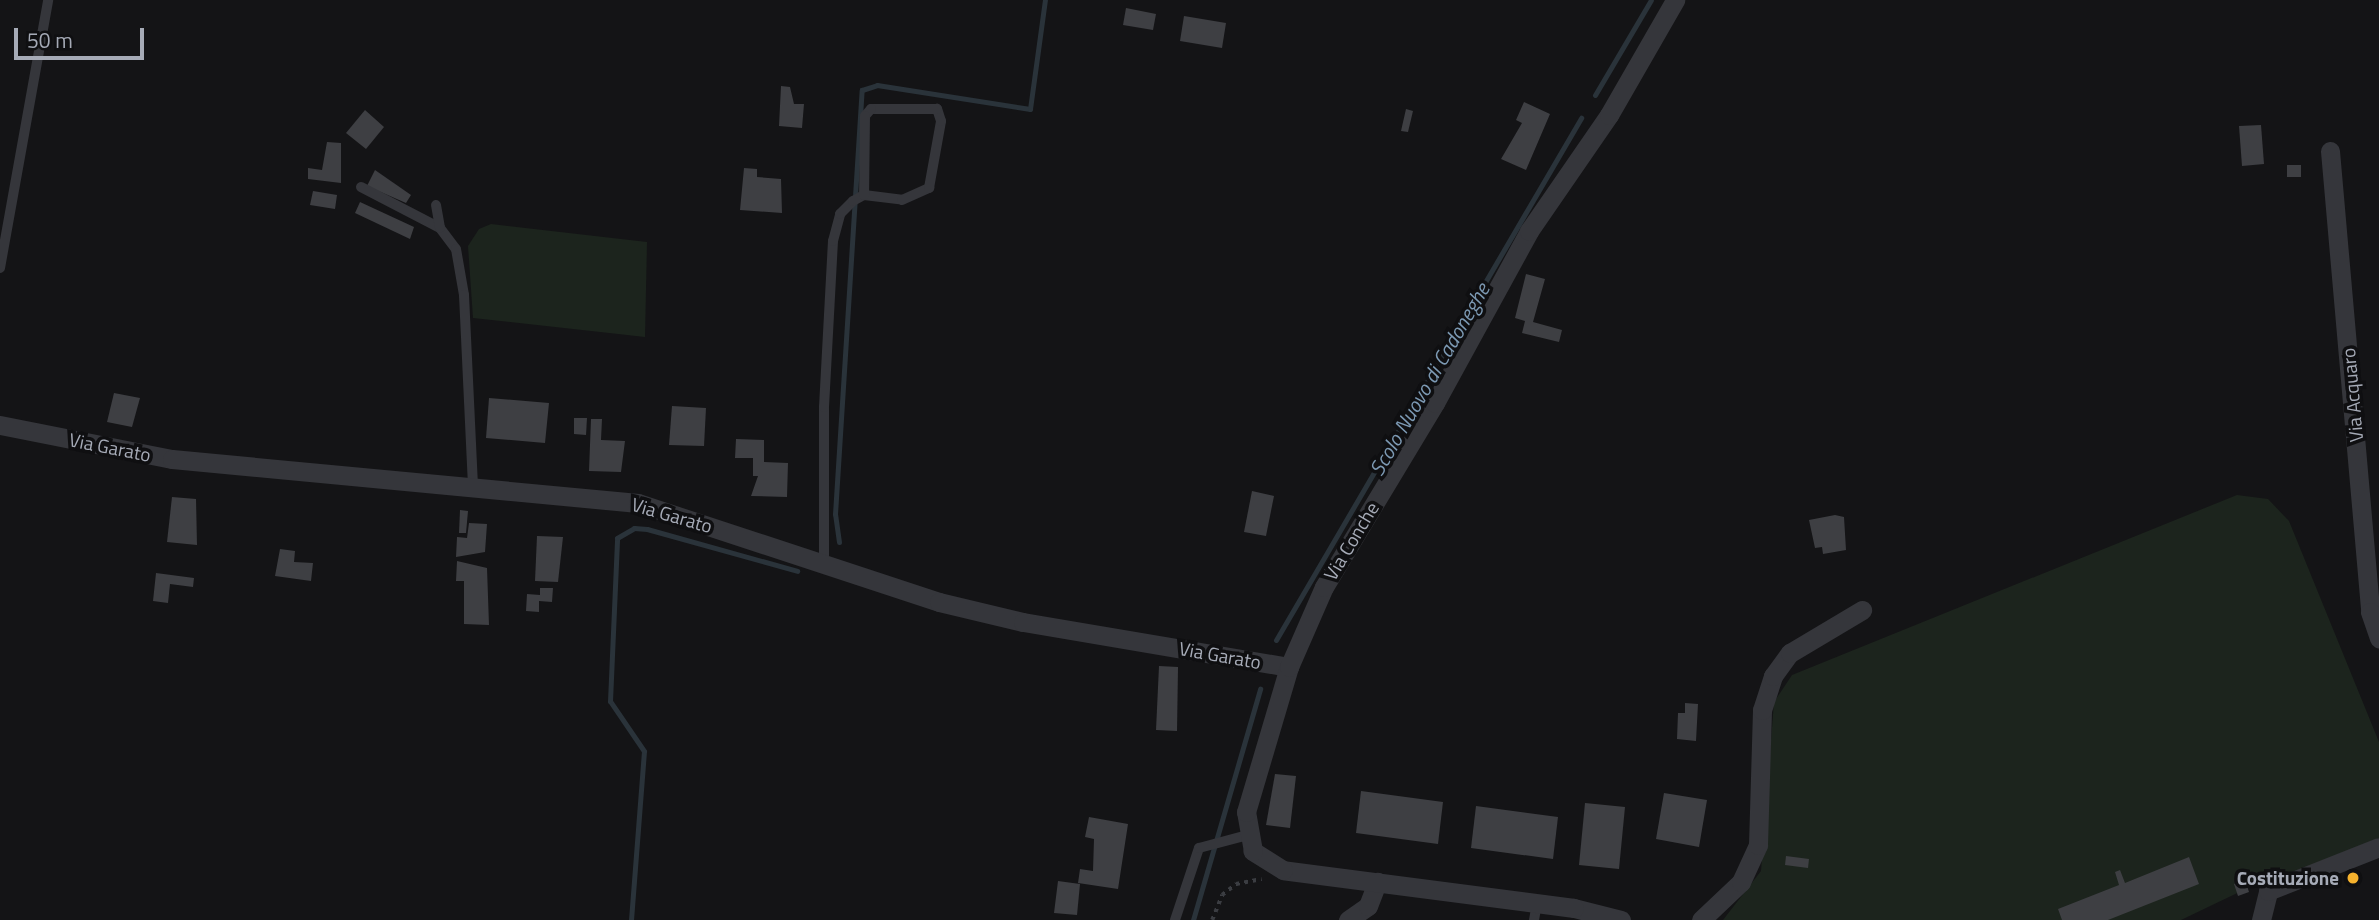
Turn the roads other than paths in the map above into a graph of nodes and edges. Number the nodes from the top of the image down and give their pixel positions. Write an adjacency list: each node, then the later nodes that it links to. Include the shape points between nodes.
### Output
1 (48, 0): 8 (lane)
2 (1675, 0): 14 (street, Via Conche, via 1609,115 1529,231 1435,403 1324,587)
3 (2330, 151): 13 (street, Via Acquaro, via 2370,612)
4 (361, 187): 7 (lane)
5 (864, 195): 5 (lane, via 902,200 929,188 941,121 937,108 871,109 865,116); 11 (lane, via 840,214 833,241 823,419)
6 (436, 205): 7 (lane)
7 (440, 228): 10 (lane, via 462,268)
8 (0, 268)
9 (0, 425): 10 (street, Via Garato, via 172,459)
10 (473, 485): 11 (street, Via Garato, via 638,503)
11 (824, 564): 14 (street, Via Garato, via 1023,622)
12 (1863, 610): 23 (street, via 1790,653 1773,676 1762,710 1758,845 1741,883)
13 (2379, 638)
14 (1289, 667): 15 (street, Via Conche, via 1249,792)
15 (1248, 835): 17 (street, via 1253,851 1271,865); 20 (lane, via 1208,842 1194,859)
16 (2379, 847): 24 (street, via 2268,891)
17 (1377, 882): 18 (street); 21 (street, via 1368,906)
18 (1535, 912): 19 (street)
19 (1573, 914): 22 (street)
20 (1175, 920)
21 (1348, 920)
22 (1621, 920)
23 (1701, 920)
24 (2262, 920)

